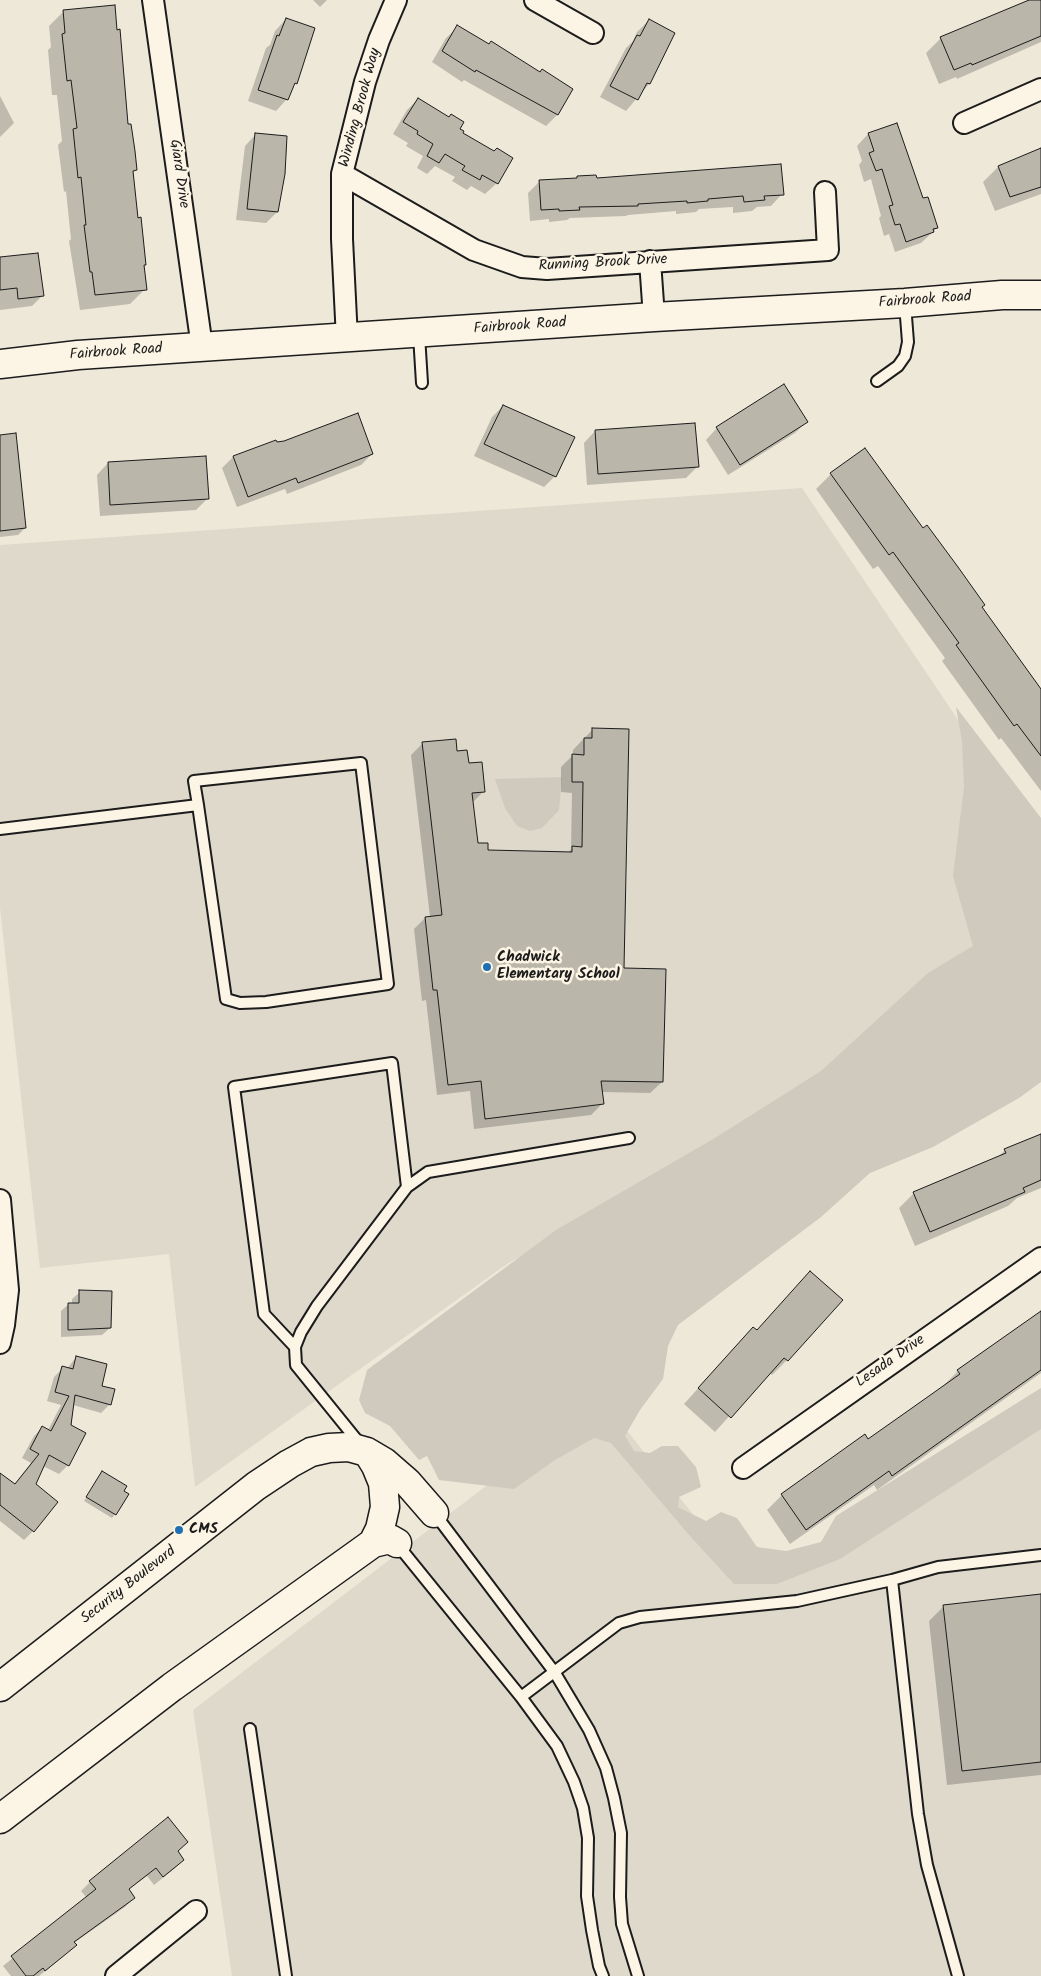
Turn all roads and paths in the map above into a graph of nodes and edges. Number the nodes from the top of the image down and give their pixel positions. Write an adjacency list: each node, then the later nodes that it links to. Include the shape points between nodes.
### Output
1 (153, 0): 15 (street, Giard Drive)
2 (396, 0): 7 (street, Winding Brook Way, via 365,82)
3 (535, 0): 4 (street)
4 (593, 33)
5 (1041, 89): 6 (street)
6 (964, 123)
7 (342, 174): 9 (street, Running Brook Drive, via 474,250 522,267 547,269); 14 (street, Winding Brook Way)
8 (825, 192): 9 (street, Running Brook Drive, via 828,250)
9 (650, 261): 12 (street)
10 (1041, 295): 11 (street, Fairbrook Road)
11 (905, 303): 12 (street, Fairbrook Road); 17 (lane, via 908,342 905,356 898,366)
12 (654, 317): 13 (street, Fairbrook Road)
13 (419, 334): 14 (street, Fairbrook Road); 18 (lane)
14 (347, 339): 15 (street, Fairbrook Road)
15 (202, 347): 16 (street, Fairbrook Road)
16 (0, 364)
17 (877, 381)
18 (422, 383)
19 (198, 805): 19 (lane, via 194,781 361,762 388,984 266,1002 240,1003 226,999); 20 (lane)
20 (0, 829)
21 (629, 1138): 22 (lane, via 428,1172)
22 (407, 1187): 26 (lane, via 317,1306 300,1332); 26 (lane, via 392,1063 234,1087 264,1314)
23 (0, 1200): 25 (street, via 8,1290)
24 (1041, 1258): 28 (street, Lesada Drive)
25 (0, 1343)
26 (295, 1347): 27 (lane, via 296,1365)
27 (367, 1452): 29 (street, Security Boulevard, via 407,1482); 30 (street, via 383,1483 385,1507 380,1529); 34 (street, Security Boulevard, via 349,1447 329,1448 311,1452 289,1464 256,1486)
28 (742, 1468)
29 (434, 1513): 33 (lane)
30 (385, 1543): 35 (lane); 37 (street, via 172,1686)
31 (1041, 1556): 32 (lane, via 938,1566)
32 (892, 1580): 33 (lane, via 797,1601 640,1617 619,1623); 43 (lane, via 918,1814 927,1865)
33 (555, 1673): 35 (lane); 42 (lane, via 590,1730 606,1768 621,1833 622,1924)
34 (0, 1688)
35 (521, 1697): 41 (lane, via 557,1746 583,1808 588,1838 587,1896)
36 (250, 1729): 40 (lane)
37 (0, 1819)
38 (196, 1911): 39 (street)
39 (116, 1976)
40 (286, 1976)
41 (603, 1976)
42 (638, 1976)
43 (958, 1976)

